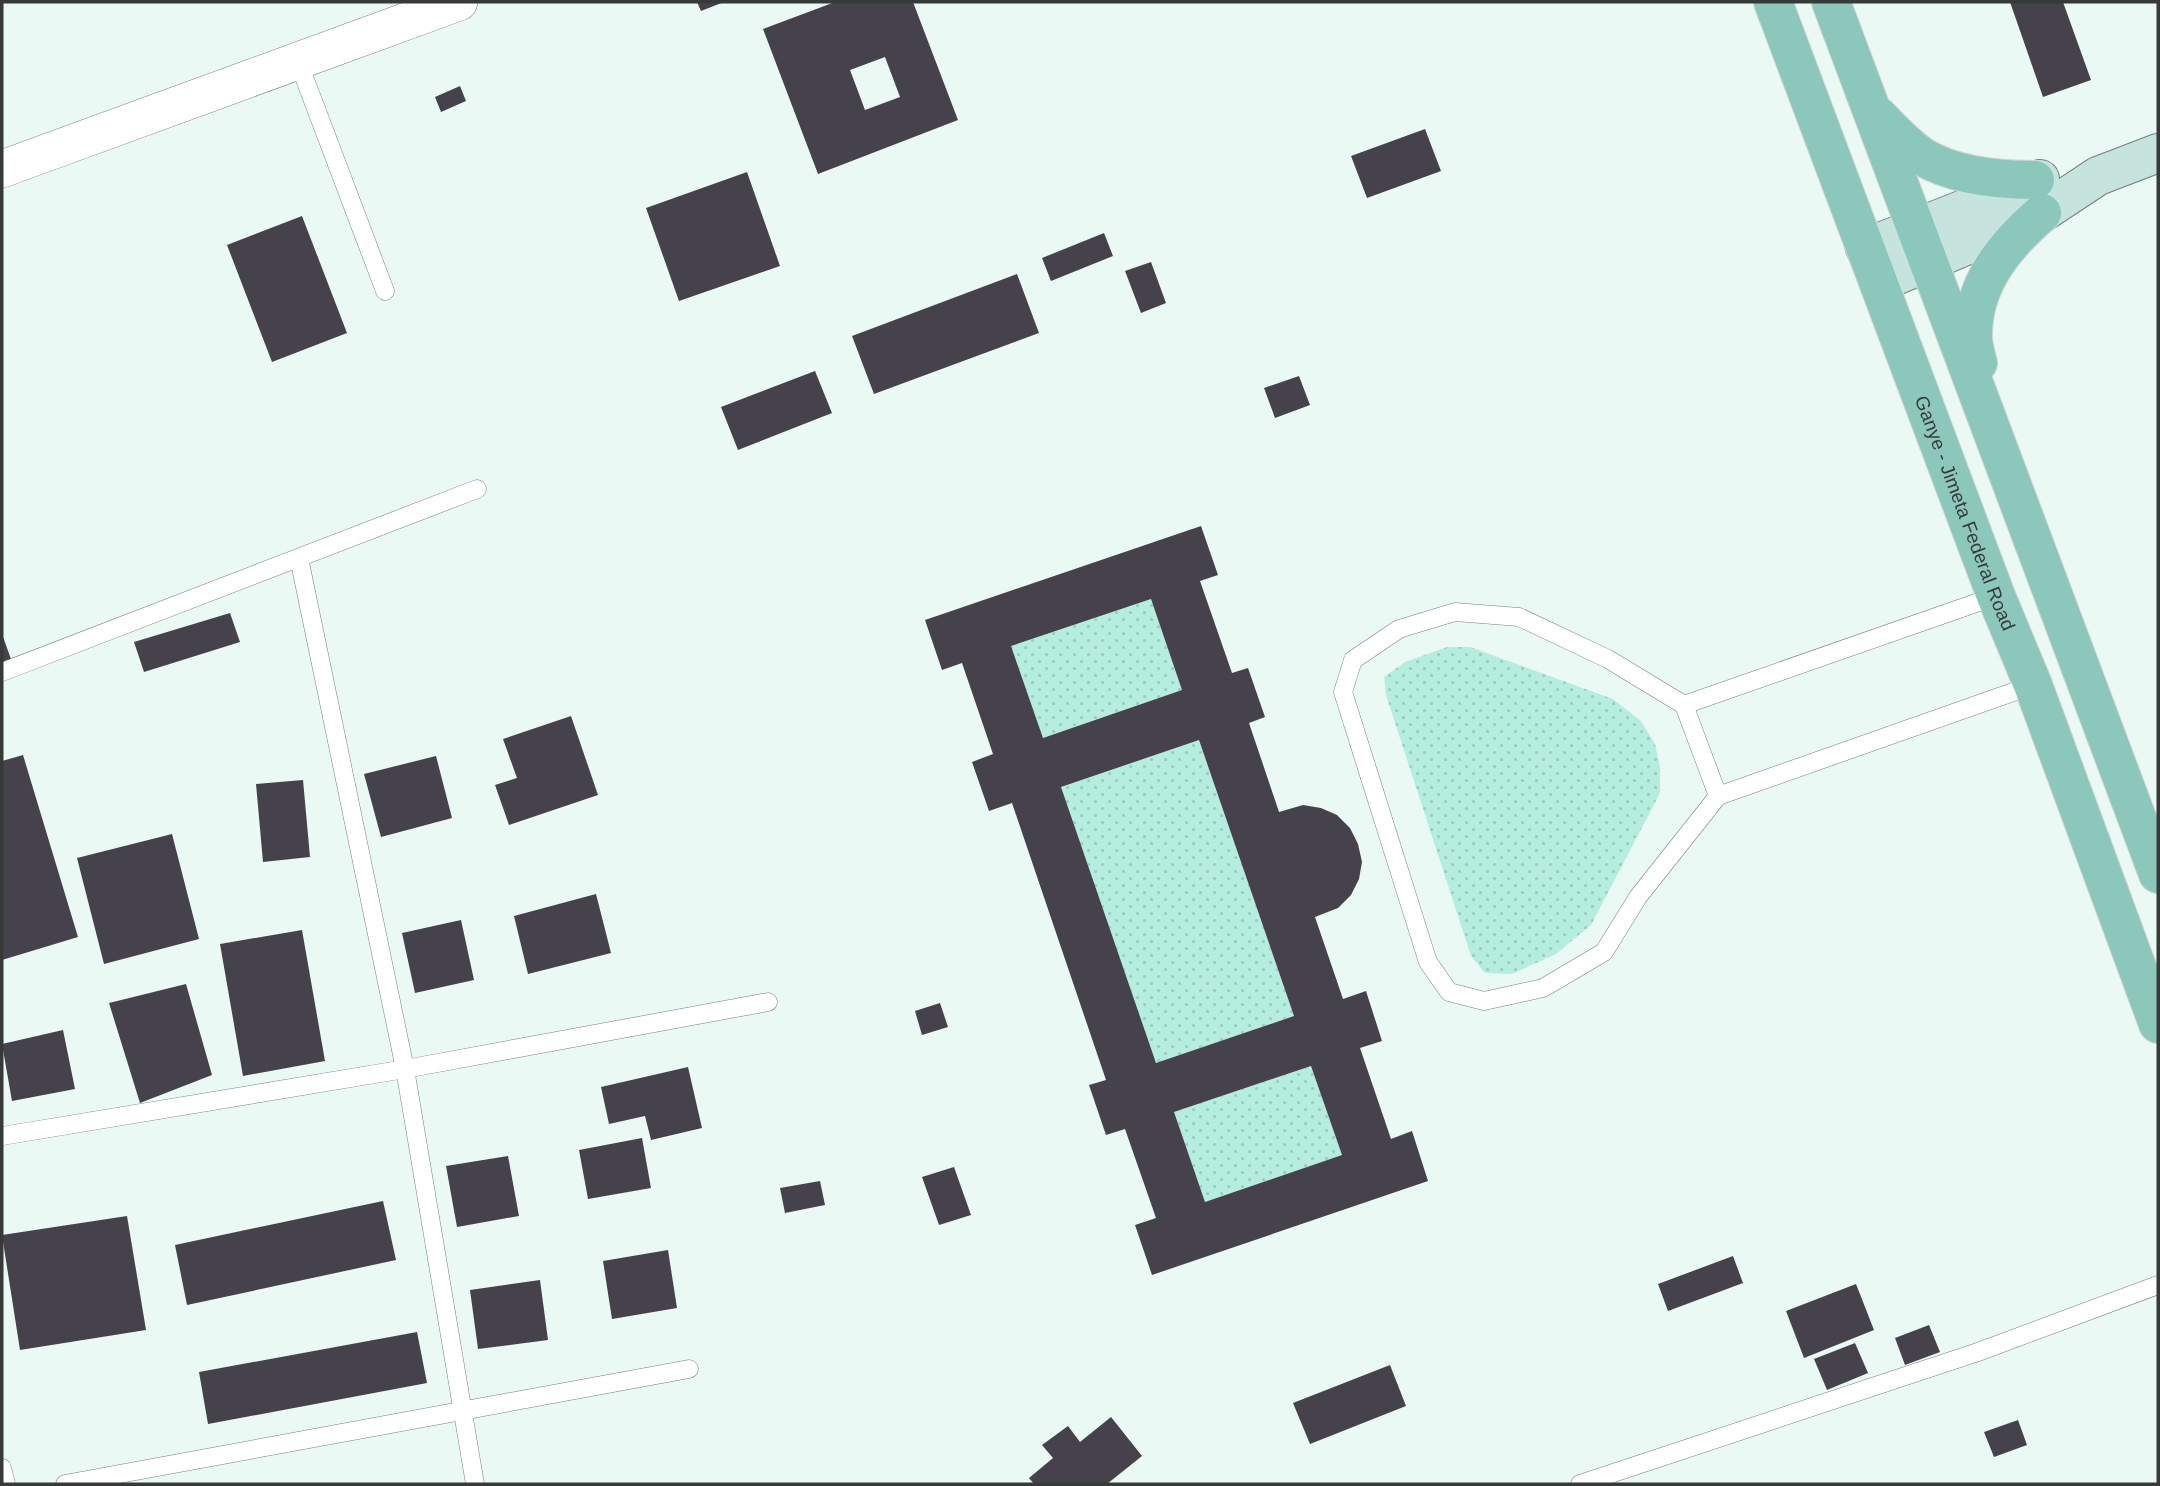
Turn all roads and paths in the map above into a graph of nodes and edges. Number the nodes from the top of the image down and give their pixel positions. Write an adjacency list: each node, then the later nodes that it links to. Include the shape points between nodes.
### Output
1 (458, 2): 4 (street)
2 (1773, 2): 10 (main road, Ganye - Jimeta Federal Road)
3 (1831, 2): 5 (main road)
4 (298, 61): 7 (street); 12 (lane)
5 (1871, 108): 8 (main road, via 1923,157 1958,172 2009,180); 9 (main road)
6 (2158, 153): 8 (street)
7 (2, 169)
8 (2039, 196): 9 (street); 13 (main road, via 2021,232 1987,277 1979,301 1973,337)
9 (1922, 244): 10 (street); 11 (street); 13 (main road)
10 (1865, 248): 11 (main road, Ganye - Jimeta Federal Road)
11 (1879, 282): 16 (main road, Ganye - Jimeta Federal Road)
12 (385, 291)
13 (1988, 420): 21 (main road)
14 (477, 489): 15 (lane)
15 (299, 558): 17 (lane); 24 (lane)
16 (1996, 596): 18 (main road, Ganye - Jimeta Federal Road); 19 (lane)
17 (2, 673)
18 (2033, 685): 20 (lane); 23 (main road, Ganye - Jimeta Federal Road)
19 (1684, 705): 20 (lane); 20 (lane, via 1608,659 1519,617 1455,612 1399,629 1353,660 1343,692 1428,962 1449,992 1484,1001 1543,988 1604,953 1638,897)
20 (1718, 796)
21 (2158, 874)
22 (768, 1002): 24 (lane)
23 (2158, 1024)
24 (405, 1069): 25 (lane); 28 (lane)
25 (2, 1136)
26 (2158, 1285): 33 (lane, via 1978,1352)
27 (688, 1369): 28 (lane)
28 (463, 1410): 31 (lane); 32 (lane)
29 (2, 1468): 30 (lane)
30 (6, 1484)
31 (65, 1484)
32 (475, 1484)
33 (1580, 1484)

